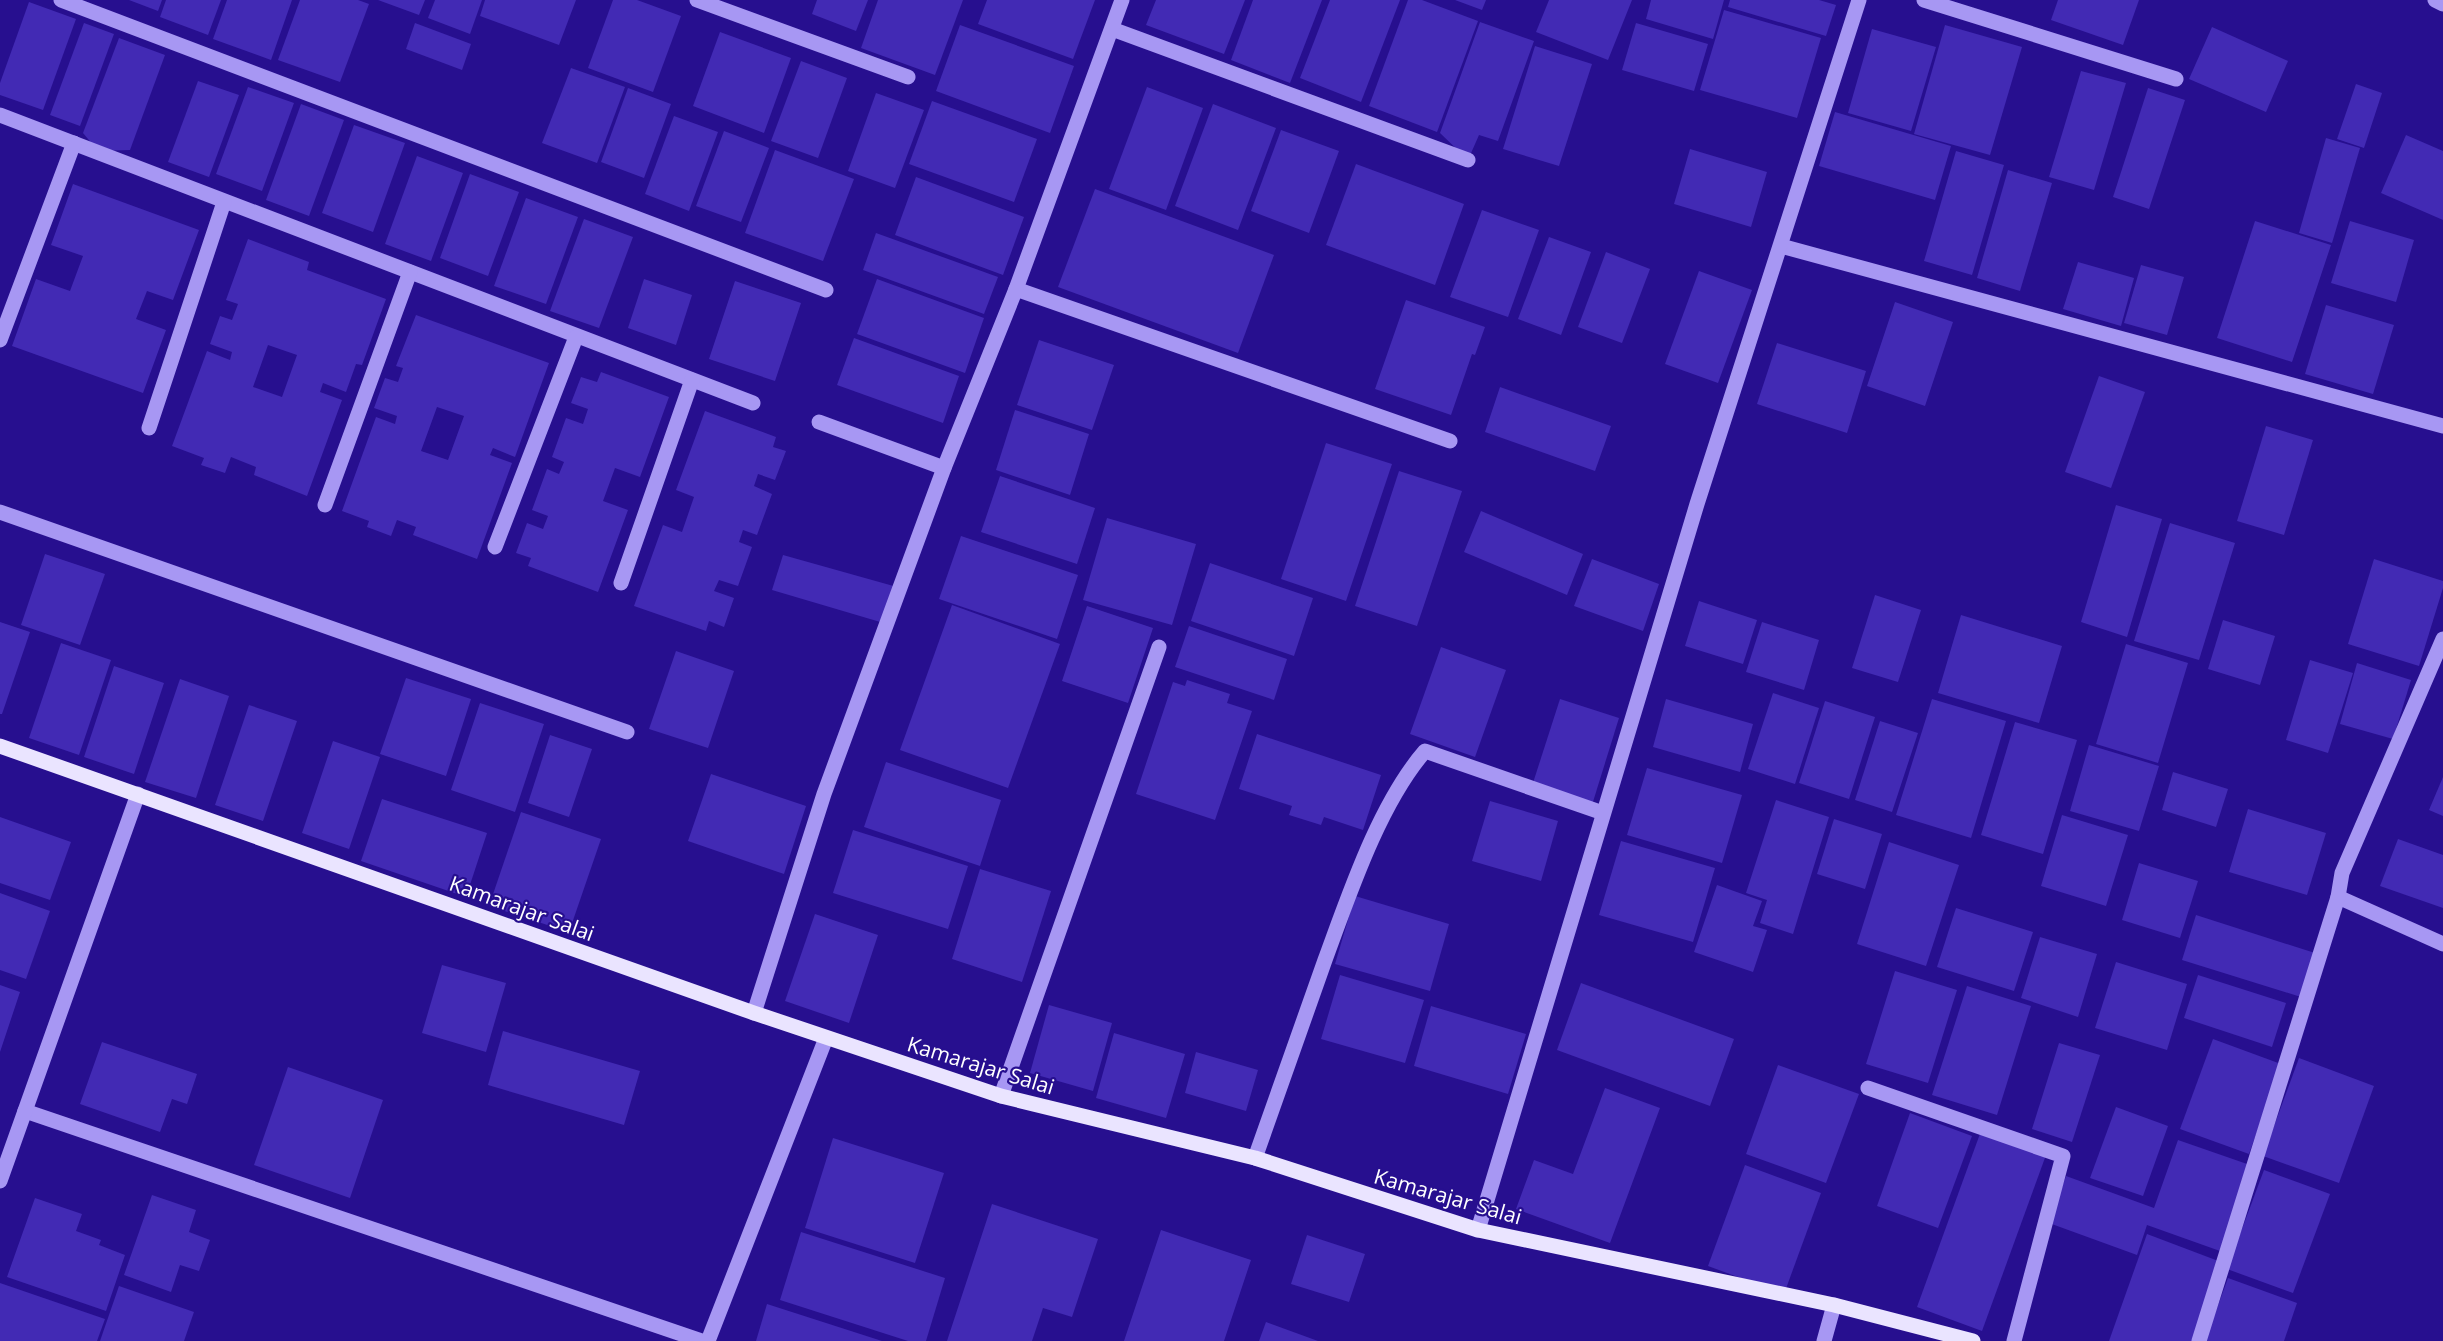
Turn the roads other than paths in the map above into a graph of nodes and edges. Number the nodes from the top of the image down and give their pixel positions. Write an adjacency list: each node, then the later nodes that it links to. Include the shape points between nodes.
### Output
1 (61, 0): 18 (street)
2 (697, 0): 9 (street)
3 (1122, 0): 8 (street)
4 (1859, 0): 15 (street)
5 (1924, 0): 10 (street)
6 (2435, 0): 7 (street)
7 (2443, 4)
8 (1112, 29): 13 (street); 17 (street)
9 (908, 77)
10 (2176, 79)
11 (0, 115): 12 (street)
12 (74, 143): 14 (street); 20 (street)
13 (1468, 160)
14 (224, 202): 16 (street); 25 (street)
15 (1781, 246): 24 (street); 37 (street, via 1696,504)
16 (410, 272): 19 (street); 28 (street)
17 (1016, 289): 26 (street); 27 (street)
18 (826, 290)
19 (576, 337): 21 (street); 30 (street)
20 (0, 340)
21 (692, 380): 22 (street); 31 (street)
22 (753, 403)
23 (819, 422): 27 (street)
24 (2443, 426)
25 (148, 428)
26 (1450, 441)
27 (944, 468): 40 (street, via 824,794)
28 (326, 506)
29 (0, 512): 34 (street)
30 (495, 547)
31 (621, 583)
32 (1159, 646): 43 (street)
33 (2442, 646): 38 (street, via 2342,873)
34 (627, 732)
35 (0, 746): 36 (main road, Kamarajar Salai)
36 (138, 794): 40 (main road, Kamarajar Salai); 44 (street)
37 (1603, 813): 45 (street, via 1425,752 1391,803 1350,890); 47 (street)
38 (2338, 897): 39 (street); 54 (street)
39 (2443, 944)
40 (754, 1013): 41 (main road, Kamarajar Salai)
41 (826, 1038): 43 (main road, Kamarajar Salai); 50 (street)
42 (1868, 1088): 53 (street, via 2063,1156)
43 (1001, 1096): 45 (main road, Kamarajar Salai)
44 (25, 1111): 46 (street); 49 (street)
45 (1255, 1158): 47 (main road, Kamarajar Salai)
46 (0, 1181)
47 (1478, 1230): 48 (main road, Kamarajar Salai)
48 (1834, 1305): 51 (street); 52 (main road, Kamarajar Salai)
49 (702, 1341)
50 (708, 1341)
51 (1824, 1341)
52 (1973, 1341)
53 (2014, 1341)
54 (2199, 1341)

